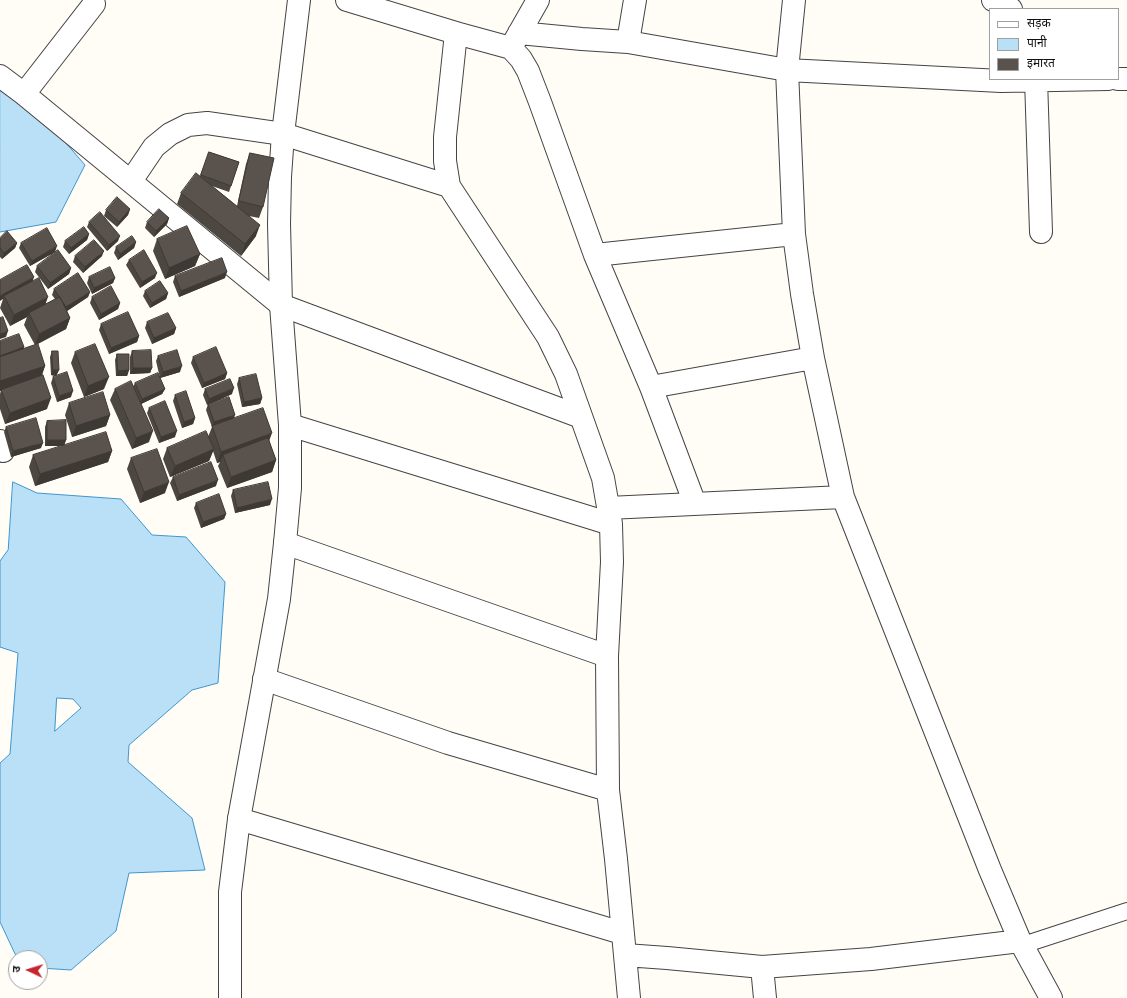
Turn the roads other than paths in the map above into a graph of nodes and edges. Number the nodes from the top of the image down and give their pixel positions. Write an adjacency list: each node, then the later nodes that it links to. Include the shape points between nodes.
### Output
1 (299, 0): 16 (street)
2 (347, 0): 9 (street)
3 (538, 0): 10 (street)
4 (635, 0): 11 (street)
5 (794, 0): 12 (street)
6 (993, 0): 8 (street)
7 (94, 4): 15 (street)
8 (1009, 8)
9 (456, 33): 10 (street); 18 (street, via 445,137)
10 (515, 40): 11 (street, via 574,39); 21 (street)
11 (628, 42): 12 (street)
12 (787, 70): 14 (street, via 1001,81); 20 (street)
13 (0, 76): 15 (street)
14 (1036, 80): 19 (street)
15 (24, 94): 17 (street)
16 (283, 134): 17 (street, via 207,123 188,125 170,134 154,147); 18 (street); 22 (street, via 279,224)
17 (131, 181): 22 (street)
18 (449, 186): 25 (street, via 548,338 566,374)
19 (1041, 232)
20 (794, 234): 21 (street); 23 (street)
21 (595, 255): 24 (street)
22 (281, 305): 25 (street); 26 (street)
23 (813, 358): 24 (street); 27 (street)
24 (651, 387): 28 (street)
25 (581, 417): 29 (street, via 603,478)
26 (290, 425): 29 (street); 30 (street, via 290,488)
27 (843, 497): 28 (street); 37 (street, via 990,870)
28 (695, 504): 29 (street)
29 (610, 516): 31 (street, via 612,562)
30 (286, 543): 31 (street); 32 (street, via 279,599)
31 (607, 656): 33 (street)
32 (264, 679): 33 (street, via 448,743); 34 (street)
33 (608, 790): 36 (street)
34 (239, 819): 36 (street); 40 (street, via 230,892)
35 (1127, 912): 37 (lane)
36 (622, 933): 38 (street)
37 (1022, 943): 39 (street, via 872,959); 43 (street)
38 (625, 955): 39 (street); 41 (street)
39 (762, 967): 42 (street)
40 (230, 998)
41 (629, 998)
42 (765, 998)
43 (1051, 998)

